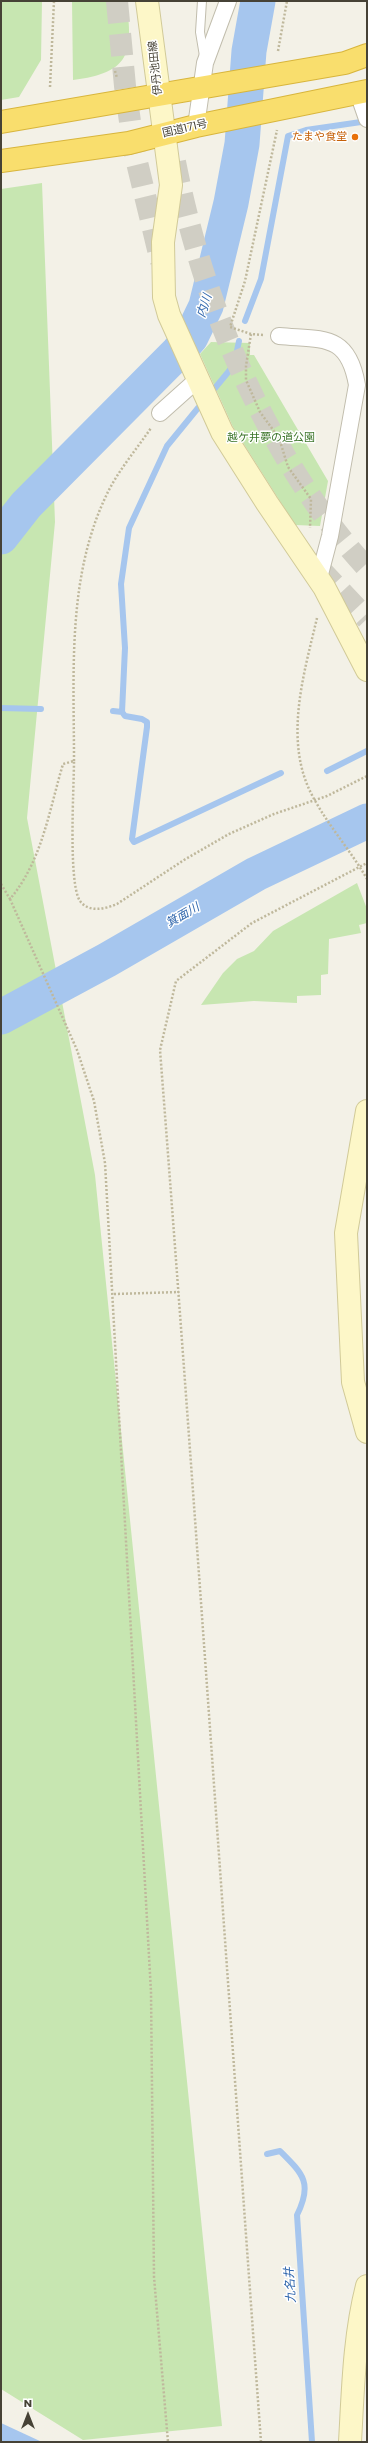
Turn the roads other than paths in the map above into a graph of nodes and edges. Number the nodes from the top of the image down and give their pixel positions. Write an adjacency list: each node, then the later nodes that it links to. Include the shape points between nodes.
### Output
1 (147, 1): 8 (street, 伊丹池田線)
2 (202, 1): 5 (lane, via 200,32)
3 (228, 1): 5 (street)
4 (367, 55): 6 (highway, via 345,63)
5 (205, 63): 6 (street)
6 (210, 85): 8 (highway); 11 (street)
7 (362, 92): 9 (street); 11 (highway, 国道171号, via 270,121)
8 (159, 95): 10 (highway); 12 (street, 伊丹池田線)
9 (367, 119)
10 (1, 122)
11 (205, 124): 12 (highway, 国道171号)
12 (164, 134): 13 (highway, 国道171号, via 129,143); 16 (street, 伊丹池田線, via 171,185 163,242 166,305)
13 (1, 161)
14 (279, 336): 17 (street, via 324,340 339,346 352,362)
15 (367, 365): 17 (street)
16 (195, 374): 18 (street); 19 (street, via 222,432)
17 (357, 385): 19 (street)
18 (160, 413)
19 (321, 582): 20 (street)
20 (367, 670)
21 (367, 1111): 22 (street, via 346,1233 353,1382)
22 (367, 1432)
23 (367, 2286): 24 (street, via 356,2351)
24 (350, 2442)

